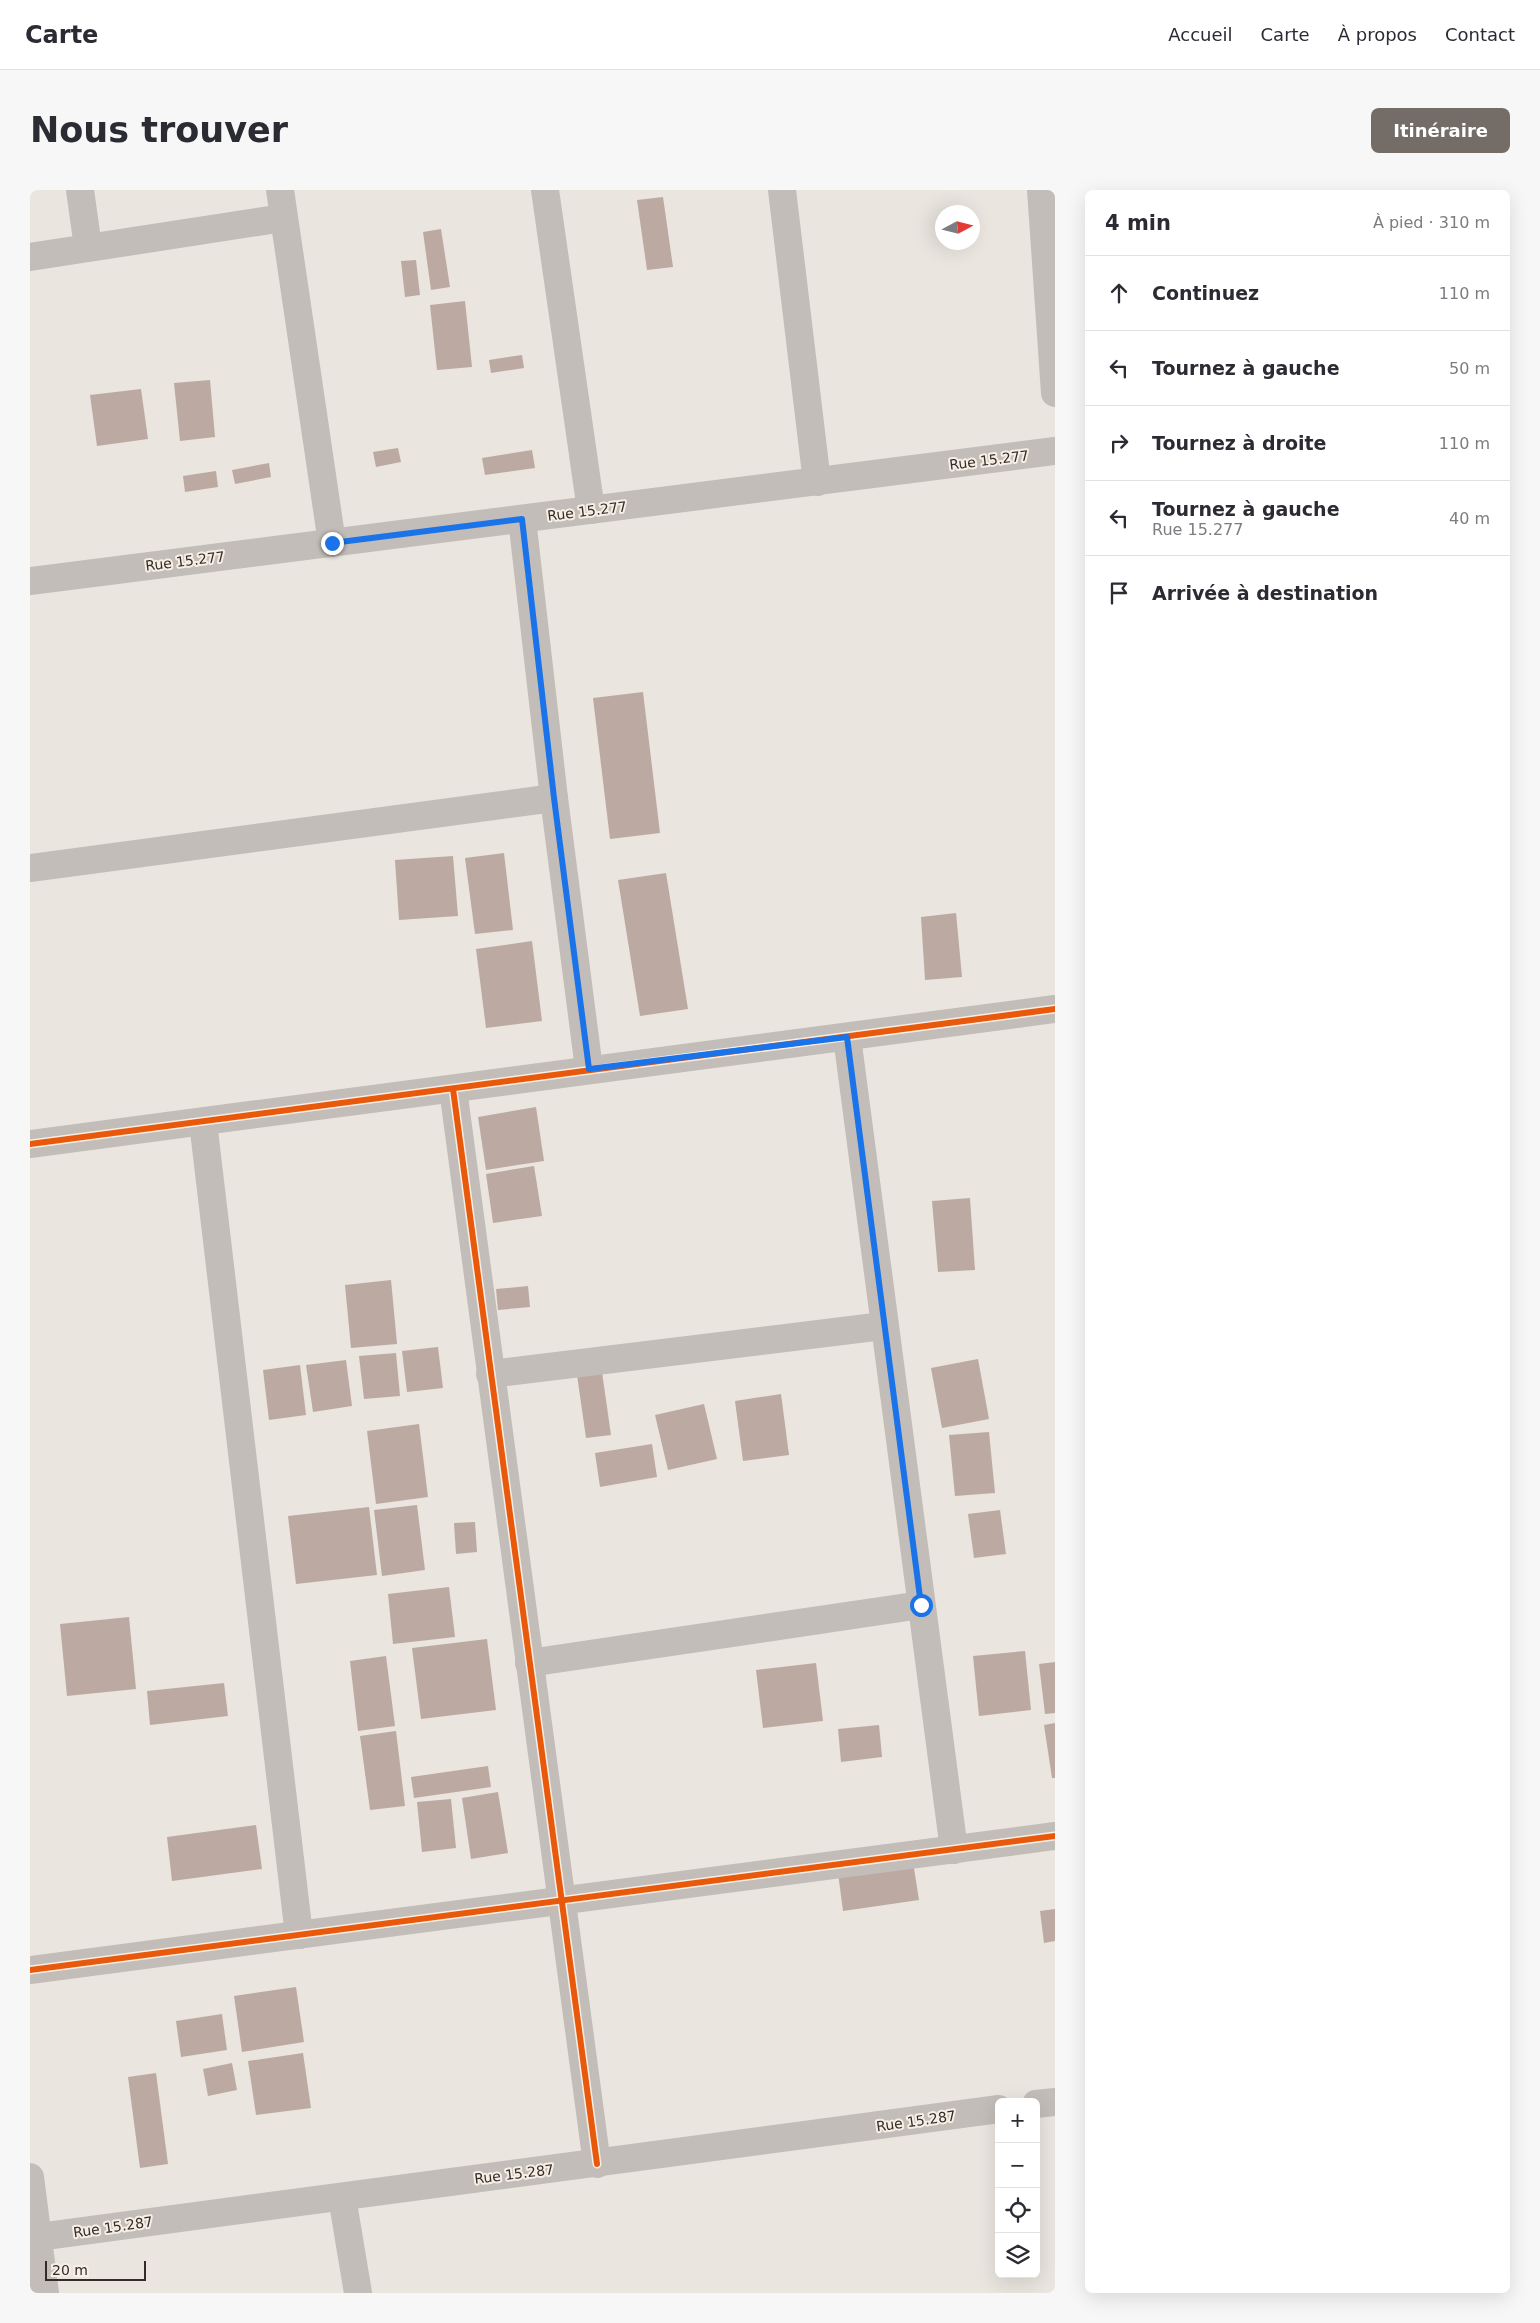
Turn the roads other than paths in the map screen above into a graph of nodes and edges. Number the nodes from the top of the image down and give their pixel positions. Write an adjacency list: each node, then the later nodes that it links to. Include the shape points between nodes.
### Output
1 (80, 190): 7 (street)
2 (280, 190): 6 (street)
3 (545, 190): 12 (street)
4 (782, 190): 11 (street)
5 (1041, 190): 9 (street)
6 (284, 218): 7 (street); 14 (street)
7 (88, 247): 8 (street)
8 (30, 257)
9 (1055, 393)
10 (1055, 451): 11 (street, Rue 15.277)
11 (817, 482): 12 (street, Rue 15.277)
12 (591, 510): 13 (street, Rue 15.277)
13 (522, 519): 14 (street, Rue 15.277); 16 (street)
14 (332, 543): 15 (street, Rue 15.277)
15 (30, 581)
16 (554, 798): 17 (street); 20 (street)
17 (30, 868)
18 (1055, 1009): 19 (street)
19 (847, 1037): 20 (street); 24 (street)
20 (589, 1069): 21 (street)
21 (453, 1089): 22 (street); 25 (street)
22 (203, 1122): 23 (street); 31 (street)
23 (30, 1144)
24 (883, 1326): 25 (street); 26 (street)
25 (490, 1374): 27 (street)
26 (921, 1605): 27 (street); 29 (street)
27 (529, 1663): 30 (street)
28 (1055, 1836): 29 (street)
29 (954, 1850): 30 (street)
30 (561, 1900): 31 (street); 36 (street)
31 (299, 1935): 32 (street)
32 (30, 1970)
33 (1055, 2102): 34 (street)
34 (1040, 2104)
35 (995, 2110): 36 (street, Rue 15.287)
36 (597, 2164): 38 (street, Rue 15.287)
37 (30, 2177): 39 (street)
38 (342, 2197): 39 (street, Rue 15.287); 41 (street)
39 (34, 2238): 40 (street)
40 (45, 2293)
41 (358, 2293)

